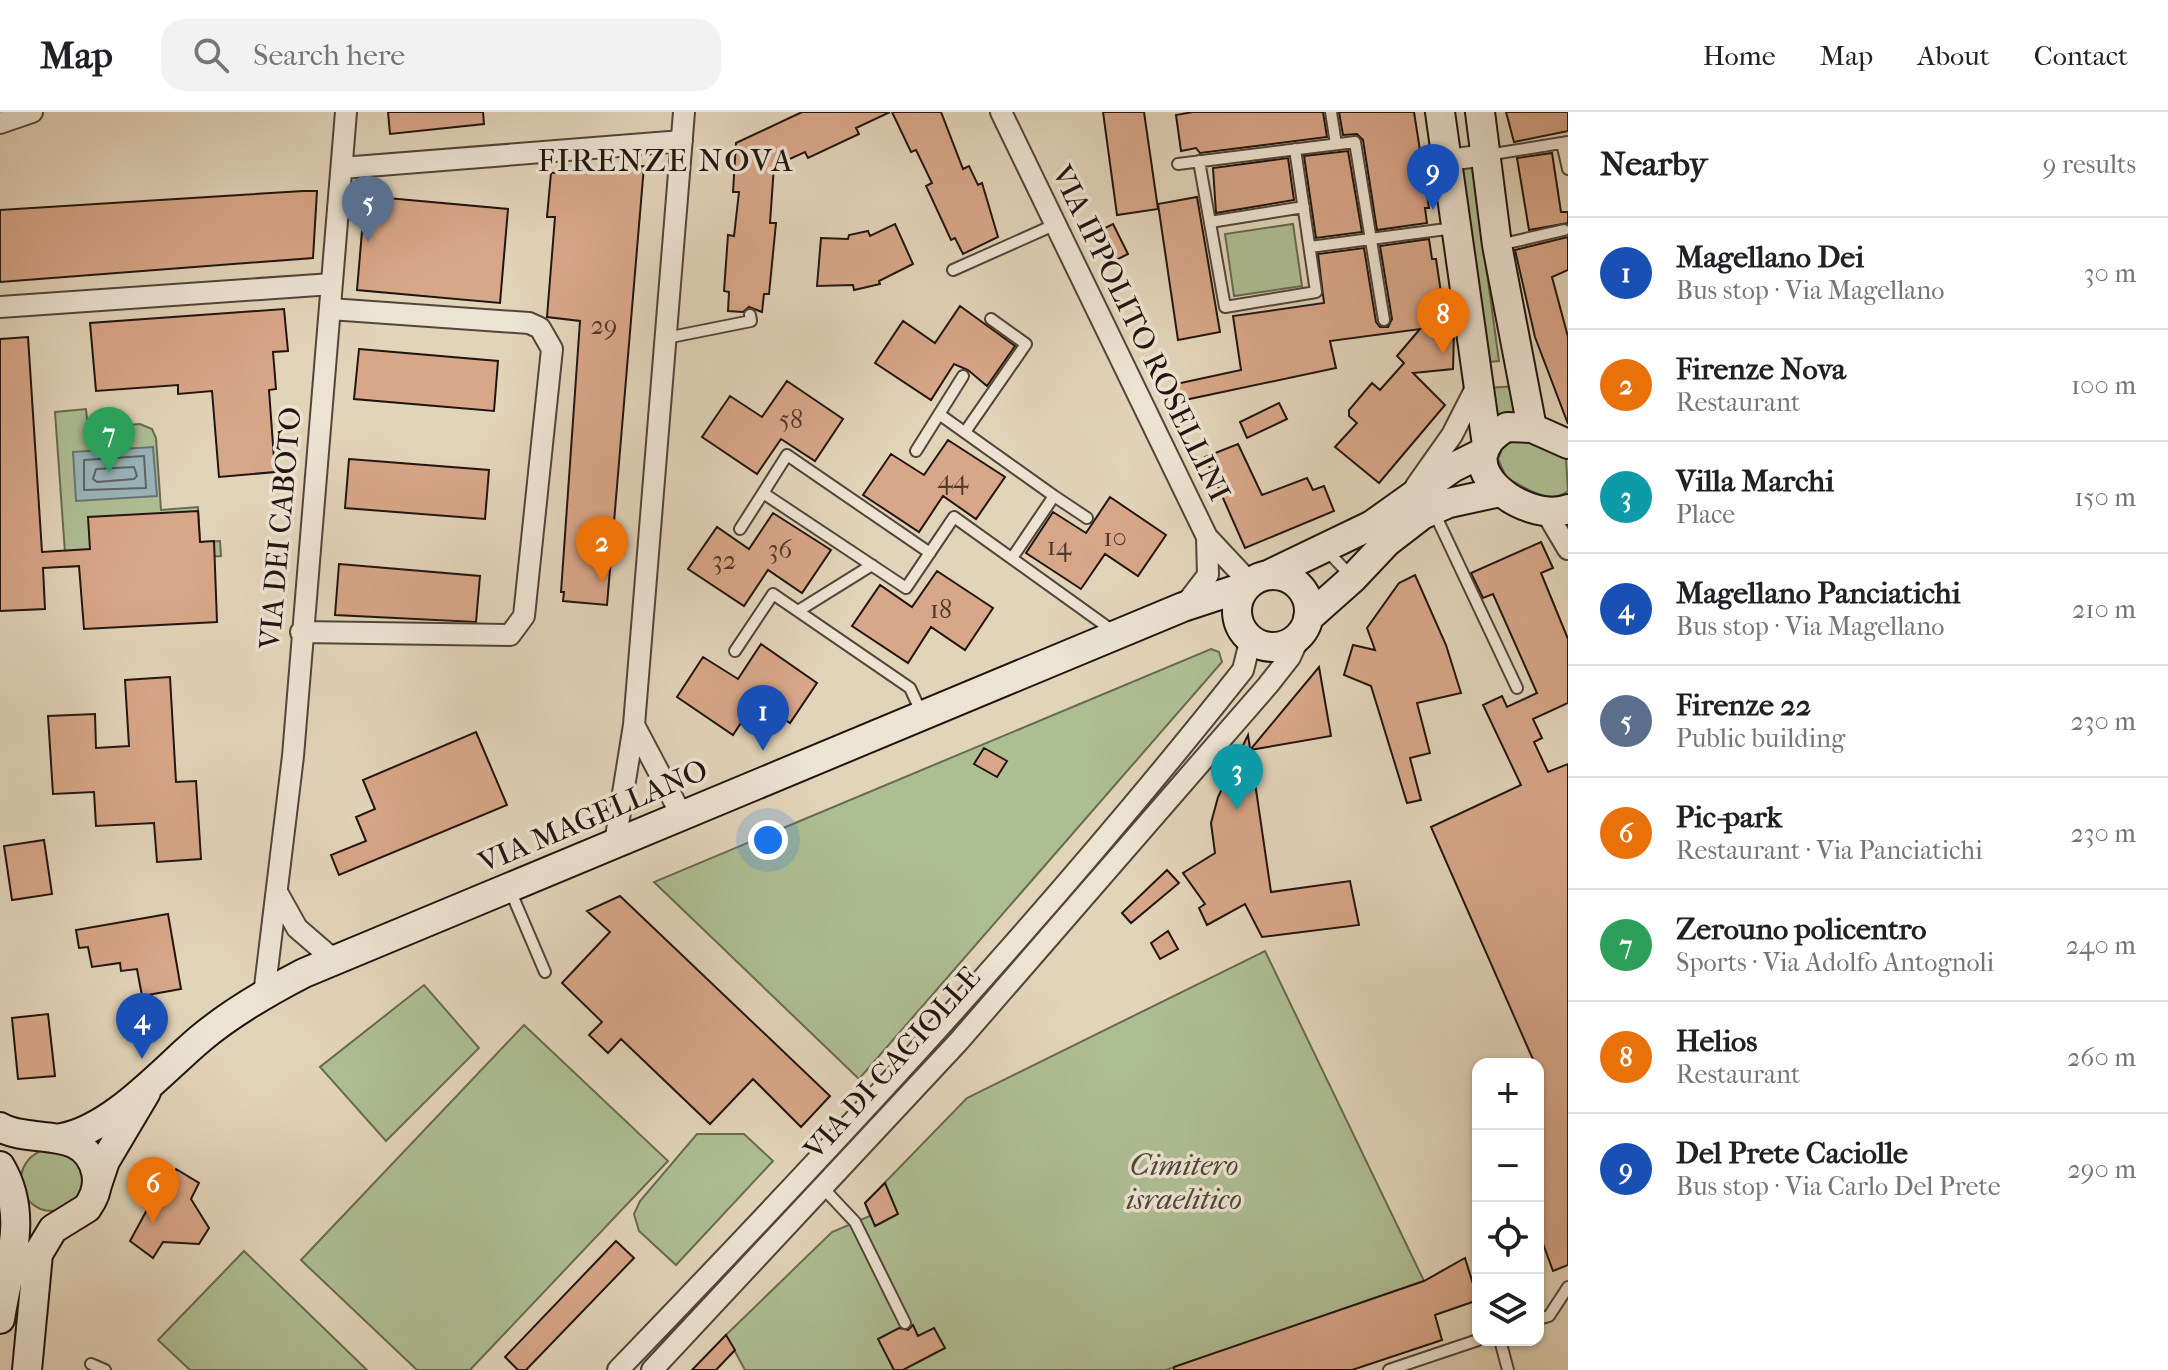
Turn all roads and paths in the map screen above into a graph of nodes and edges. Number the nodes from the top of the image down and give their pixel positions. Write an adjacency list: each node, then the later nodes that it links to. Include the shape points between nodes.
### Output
1 (32, 112): 8 (street)
2 (346, 112): 17 (street, VIA DEI CABOTO)
3 (684, 112): 9 (street)
4 (1001, 112): 21 (street, VIA IPPOLITO ROSELLINI)
5 (1331, 112): 11 (lane)
6 (1440, 112): 14 (main road)
7 (1480, 112): 13 (main road)
8 (0, 123)
9 (682, 141): 17 (street); 34 (street)
10 (1565, 142): 13 (lane); 18 (lane)
11 (1336, 144): 12 (lane); 24 (lane, via 1355,142)
12 (1295, 149): 15 (lane); 19 (lane)
13 (1487, 155): 14 (street); 25 (main road)
14 (1447, 160): 22 (main road)
15 (1199, 161): 16 (lane); 20 (lane)
16 (1178, 164)
17 (342, 168): 28 (street, VIA DEI CABOTO)
18 (1568, 169)
19 (1304, 207): 20 (lane); 26 (lane)
20 (1210, 222): 26 (lane, via 1225,307 1316,292)
21 (1054, 225): 27 (lane); 50 (street, VIA IPPOLITO ROSELLINI)
22 (1456, 228): 24 (lane); 36 (main road)
23 (1564, 230): 25 (lane)
24 (1371, 239): 26 (lane); 33 (lane)
25 (1497, 245): 39 (main road)
26 (1310, 247)
27 (953, 270)
28 (332, 284): 29 (street); 30 (street, VIA DEI CABOTO)
29 (0, 307)
30 (330, 309): 61 (street, VIA DEI CABOTO); 61 (street, via 529,323 540,328 552,349 519,627 510,635)
31 (750, 315): 34 (lane, via 751,321)
32 (991, 319): 38 (lane, via 1026,344)
33 (1384, 320)
34 (666, 338): 67 (street)
35 (963, 376): 37 (lane)
36 (1480, 381): 40 (main road); 45 (street, via 1452,435)
37 (939, 414): 38 (lane); 41 (lane)
38 (965, 432): 44 (lane)
39 (1556, 435): 40 (main road, via 1507,427)
40 (1486, 448): 42 (main road, via 1485,475); 45 (main road)
41 (916, 451)
42 (1500, 492): 46 (main road); 47 (main road)
43 (763, 493): 49 (lane); 53 (lane, via 787,455); 55 (lane)
44 (1054, 496): 48 (lane); 54 (lane)
45 (1405, 501): 51 (main road, via 1372,525)
46 (1432, 509): 56 (main road, via 1387,542); 65 (lane)
47 (1557, 510): 52 (street)
48 (1087, 518)
49 (740, 529)
50 (1207, 537): 57 (street, VIA IPPOLITO ROSELLINI); 58 (street, VIA IPPOLITO ROSELLINI, via 1208,575)
51 (1324, 547): 56 (lane); 57 (main road)
52 (1568, 549)
53 (930, 553): 54 (lane, via 954,517); 55 (lane, via 906,588)
54 (1012, 558): 63 (lane)
55 (872, 565): 59 (lane)
56 (1353, 578): 60 (main road)
57 (1255, 581): 58 (main road, VIA MAGELLANO); 60 (main road, via 1287,578 1297,584 1307,599); 62 (main road, via 1239,600)
58 (1180, 609): 62 (main road); 63 (main road, VIA MAGELLANO)
59 (798, 611): 64 (lane, via 773,594); 66 (lane, via 910,688)
60 (1304, 626): 62 (main road, via 1282,645 1260,644); 70 (street, VIA DI CACIOLLE, via 1290,657)
61 (301, 632): 73 (street, VIA DEI CABOTO)
62 (1246, 632): 68 (street, VIA DI CACIOLLE, via 1246,666)
63 (1118, 635): 66 (main road, VIA MAGELLANO)
64 (735, 651)
65 (1517, 688)
66 (923, 716): 69 (main road, VIA MAGELLANO)
67 (634, 725): 69 (street); 71 (street)
68 (1135, 798): 70 (street); 80 (street, VIA DI CACIOLLE)
69 (682, 816): 71 (main road, VIA MAGELLANO)
70 (1156, 816): 83 (street, VIA DI CACIOLLE)
71 (615, 843): 72 (main road, VIA MAGELLANO)
72 (510, 888): 74 (main road, VIA MAGELLANO); 75 (lane)
73 (278, 894): 74 (street, via 297,928); 76 (street, VIA DEI CABOTO)
74 (334, 960): 76 (main road, VIA MAGELLANO)
75 (545, 972)
76 (264, 995): 77 (main road, VIA MAGELLANO, via 201,1038)
77 (148, 1088): 79 (main road, VIA MAGELLANO, via 89,1130); 82 (main road, VIA MAGELLANO, via 105,1161)
78 (0, 1127): 79 (main road)
79 (54, 1138): 81 (main road, via 31,1143 18,1155); 82 (main road, via 77,1144 89,1156)
80 (806, 1171): 83 (street); 94 (street, VIA DI CACIOLLE)
81 (8, 1184): 84 (main road, via 21,1210 41,1222); 87 (main road, via 18,1227)
82 (97, 1185): 84 (main road, via 87,1208)
83 (824, 1189): 88 (lane, via 855,1222); 95 (street, VIA DI CACIOLLE)
84 (66, 1222): 92 (main road, via 49,1233 35,1262)
85 (1568, 1287): 86 (lane)
86 (1544, 1317)
87 (0, 1319)
88 (905, 1323)
89 (1472, 1342): 96 (lane)
90 (1502, 1346): 97 (lane)
91 (91, 1364): 93 (lane)
92 (27, 1370)
93 (105, 1370)
94 (618, 1370)
95 (652, 1370)
96 (1389, 1370)
97 (1508, 1370)

